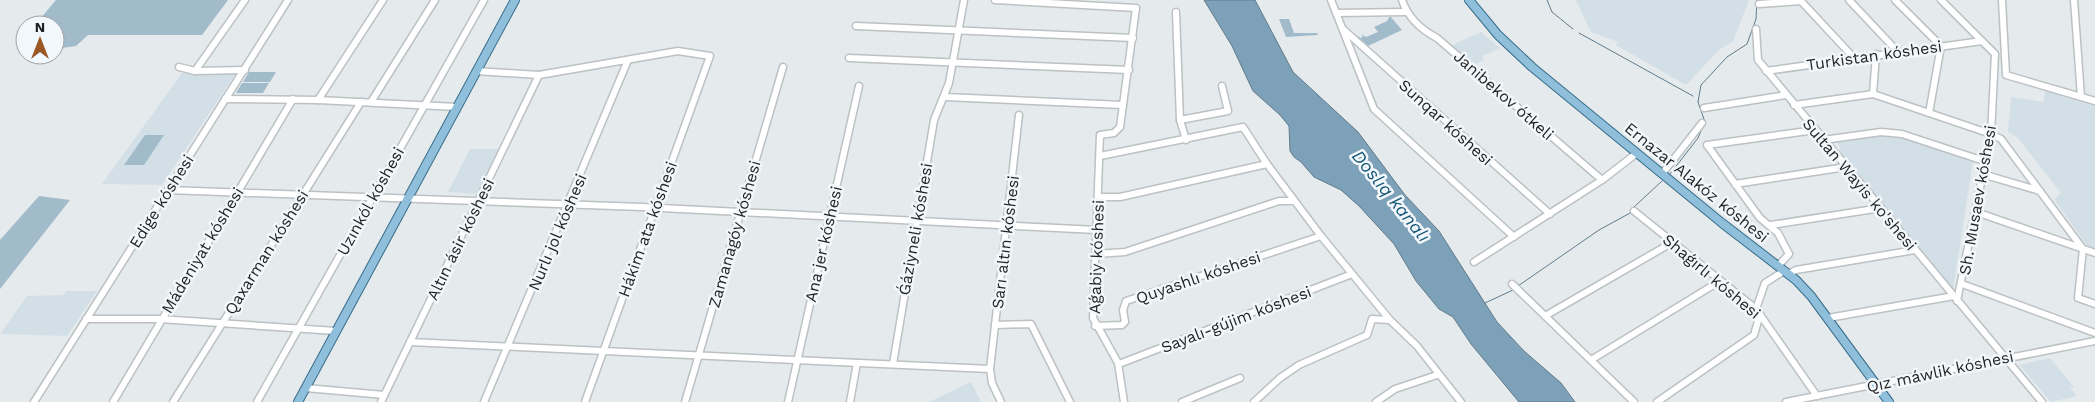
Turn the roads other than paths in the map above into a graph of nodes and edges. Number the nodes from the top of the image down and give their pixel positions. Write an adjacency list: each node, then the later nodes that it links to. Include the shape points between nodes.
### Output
1 (245, 0): 38 (street)
2 (288, 0): 36 (street, Edige kóshesi)
3 (383, 0): 50 (street)
4 (435, 0): 53 (street)
5 (484, 0): 54 (street, Uzınkól kóshesi)
6 (515, 0): 39 (main road)
7 (964, 0): 24 (street, Ǵáziyneli kóshesi)
8 (995, 0): 25 (street, via 1136,8)
9 (1331, 0): 20 (street)
10 (1402, 0): 19 (street)
11 (1469, 0): 68 (main road, Ernazar Alakóz kóshesi, via 1514,51)
12 (1849, 0): 28 (street)
13 (1895, 0): 27 (street)
14 (1942, 0): 26 (street, Sh. Musaev kóshesi)
15 (2002, 0): 47 (street, via 2006,75)
16 (2074, 0): 47 (street)
17 (1759, 4): 31 (street, via 1801,1)
18 (1176, 12): 61 (street)
19 (1405, 12): 20 (street); 75 (street, Janibekov ótkeli, via 1423,31 1438,38)
20 (1336, 13): 22 (street)
21 (856, 26): 24 (street)
22 (1342, 29): 92 (street, Sunqar kóshesi); 99 (street, via 1374,109)
23 (1756, 29): 40 (street, Sultan Wayis ko'shesi, via 1758,60)
24 (957, 32): 25 (street); 33 (street, Ǵáziyneli kóshesi)
25 (1133, 38): 37 (street)
26 (1982, 41): 27 (street, Turkistan kóshesi); 64 (street, Sh. Musaev kóshesi, via 1995,54)
27 (1941, 46): 28 (street, Turkistan kóshesi); 59 (street)
28 (1897, 51): 29 (street, Turkistan kóshesi)
29 (1876, 54): 31 (street, Turkistan kóshesi); 45 (street)
30 (849, 58): 33 (street)
31 (1854, 58): 40 (street, Turkistan kóshesi)
32 (628, 60): 41 (street); 86 (street, Nurlı jol kóshesi); 87 (street, Hákim ata kóshesi, via 678,51 710,56)
33 (953, 63): 37 (street); 46 (street, Ǵáziyneli kóshesi)
34 (782, 67): 89 (street, Zamanagóy kóshesi)
35 (179, 68): 38 (street)
36 (244, 70): 38 (street); 48 (street, Edige kóshesi)
37 (1129, 70): 55 (street)
38 (195, 71)
39 (476, 71): 41 (street); 57 (main road)
40 (1766, 71): 44 (street, Sultan Wayis ko'shesi)
41 (539, 75): 84 (street, Altın ásir kóshesi)
42 (859, 86): 93 (street, Ana jer kóshesi)
43 (1222, 86): 61 (street, via 1228,112)
44 (1786, 94): 56 (street, Sultan Wayis ko'shesi); 58 (street)
45 (1873, 94): 56 (street); 59 (street)
46 (945, 97): 55 (street); 94 (street, Ǵáziyneli kóshesi, via 934,120)
47 (2081, 97): 51 (street)
48 (225, 99): 49 (street); 77 (street, Edige kóshesi)
49 (293, 99): 50 (street); 78 (street, Mádeniyat kóshesi)
50 (318, 100): 52 (street)
51 (2095, 101)
52 (361, 102): 53 (street); 80 (street, Qaxarman kóshesi)
53 (371, 102): 54 (street)
54 (423, 105): 57 (street); 81 (street, Uzınkól kóshesi)
55 (1123, 105): 69 (street, Aǵabiy kóshesi, via 1120,126 1114,133 1100,135)
56 (1794, 105): 63 (street, Sultan Wayis ko'shesi)
57 (457, 107): 83 (main road)
58 (1704, 108)
59 (1929, 113): 64 (street)
60 (1019, 115): 95 (street, Sarı altın kóshesi)
61 (1180, 120): 65 (street)
62 (1702, 123): 73 (street)
63 (1815, 130): 66 (street, Sultan Wayis ko'shesi); 67 (street)
64 (1990, 134): 70 (street, Sh. Musaev kóshesi); 79 (street, via 2000,139)
65 (1186, 140): 69 (street); 71 (street, via 1243,127)
66 (1823, 140): 70 (street, via 1881,132 1902,134); 72 (street, Sultan Wayis ko'shesi)
67 (1706, 145): 76 (street)
68 (1637, 153): 73 (main road, Ernazar Alakóz kóshesi); 75 (street)
69 (1100, 156): 82 (street, Aǵabiy kóshesi)
70 (1984, 161): 74 (street, Sh. Musaev kóshesi)
71 (1267, 164): 82 (street, via 1120,197); 85 (street)
72 (1846, 167): 76 (street); 88 (street, Sultan Wayis ko'shesi)
73 (1662, 174): 106 (main road, Ernazar Alakóz kóshesi)
74 (1982, 174): 79 (street); 91 (street, Sh. Musaev kóshesi)
75 (1602, 180): 92 (street)
76 (1735, 184): 96 (street, via 1760,218)
77 (168, 190): 78 (street); 116 (street, Edige kóshesi)
78 (239, 190): 80 (street); 117 (street, Mádeniyat kóshesi)
79 (2040, 191): 101 (street)
80 (302, 194): 81 (street); 119 (street, Qaxarman kóshesi)
81 (372, 197): 83 (street); 122 (street, Uzınkól kóshesi)
82 (1098, 197): 97 (street, Aǵabiy kóshesi)
83 (408, 198): 84 (street); 123 (main road)
84 (479, 199): 86 (street); 126 (street, Altın ásir kóshesi)
85 (1294, 201): 98 (street); 104 (street, via 1279,201 1125,252)
86 (569, 204): 87 (street); 127 (street, Nurlı jol kóshesi)
87 (654, 207): 89 (street); 128 (street, Hákim ata kóshesi)
88 (1881, 208): 96 (street); 102 (street, Sultan Wayis ko'shesi)
89 (740, 211): 93 (street); 129 (street, Zamanagóy kóshesi)
90 (1634, 211): 100 (street, Shaǵırlı kóshesi)
91 (1976, 212): 101 (street); 110 (street, Sh. Musaev kóshesi)
92 (1550, 214): 99 (street)
93 (830, 216): 94 (street); 131 (street, Ana jer kóshesi)
94 (916, 220): 95 (street); 134 (street, Ǵáziyneli kóshesi)
95 (1006, 225): 97 (street); 120 (street, Sarı altın kóshesi)
96 (1771, 225): 106 (street, via 1785,242 1789,254)
97 (1097, 230): 104 (street, Aǵabiy kóshesi)
98 (1321, 236): 107 (street); 121 (street, Quyashlı kóshesi, via 1126,301 1122,325)
99 (1514, 237): 105 (street)
100 (1673, 242): 108 (street, Shaǵırlı kóshesi); 114 (street)
101 (2083, 249): 103 (street); 112 (street, via 2078,298)
102 (1915, 250): 106 (street); 111 (street, Sultan Wayis ko'shesi)
103 (2095, 253)
104 (1096, 254): 121 (street, Aǵabiy kóshesi)
105 (1474, 262)
106 (1784, 270): 113 (street, via 1765,283); 115 (main road, Ernazar Alakóz kóshesi)
107 (1352, 274): 118 (street); 135 (street, Sayalı-gújim kóshesi)
108 (1720, 281): 113 (street, Shaǵırlı kóshesi); 132 (street)
109 (1512, 284): 114 (street)
110 (1962, 284): 111 (street, Sh. Musaev kóshesi); 124 (street)
111 (1956, 298): 115 (street); 130 (street, Sultan Wayis ko'shesi)
112 (2095, 304)
113 (1758, 312): 141 (street, Shaǵırlı kóshesi); 161 (street, via 1754,335)
114 (1545, 316): 132 (street)
115 (1828, 318): 139 (main road, Ernazar Alakóz kóshesi)
116 (86, 319): 117 (street); 143 (street, Edige kóshesi)
117 (160, 319): 119 (street); 144 (street, Mádeniyat kóshesi)
118 (1390, 320): 137 (street, via 1417,346); 157 (street, via 1372,319 1367,335 1352,345 1335,348 1289,371)
119 (222, 323): 122 (street); 145 (street, Qaxarman kóshesi)
120 (995, 325): 136 (street, Sarı altın kóshesi); 154 (street, via 1031,324)
121 (1095, 326): 135 (street, Aǵabiy kóshesi)
122 (299, 327): 123 (street); 146 (street, Uzınkól kóshesi)
123 (336, 331): 140 (main road)
124 (2095, 332)
125 (2095, 341): 130 (street, Qız máwlik kóshesi)
126 (410, 342): 127 (street); 142 (street, Altın ásir kóshesi)
127 (508, 346): 128 (street); 148 (street, Nurlı jol kóshesi)
128 (603, 351): 129 (street); 149 (street, Hákim ata kóshesi)
129 (699, 355): 131 (street); 150 (street, Zamanagóy kóshesi)
130 (2005, 357): 139 (street, Qız máwlik kóshesi); 164 (street, Sultan Wayis ko'shesi)
131 (796, 360): 133 (street); 151 (street, Ana jer kóshesi)
132 (1591, 360): 160 (street)
133 (857, 363): 134 (street); 152 (street)
134 (893, 364): 136 (street)
135 (1119, 364): 155 (street, via 1120,392)
136 (990, 369): 153 (street, via 992,383)
137 (1437, 375): 158 (street, via 1395,389); 159 (street)
138 (1240, 378): 156 (street)
139 (1876, 384): 141 (street, Qız máwlik kóshesi); 163 (main road, Ernazar Alakóz kóshesi)
140 (306, 388): 142 (street); 147 (main road)
141 (1817, 396): 162 (street, Qız máwlik kóshesi)
142 (383, 399)
143 (34, 402)
144 (113, 402)
145 (173, 402)
146 (257, 402)
147 (298, 402)
148 (484, 402)
149 (585, 402)
150 (685, 402)
151 (788, 402)
152 (850, 402)
153 (1001, 402)
154 (1070, 402)
155 (1124, 402)
156 (1182, 402)
157 (1254, 402)
158 (1376, 402)
159 (1461, 402)
160 (1634, 402)
161 (1657, 402)
162 (1786, 402)
163 (1889, 402)
164 (2042, 402)

